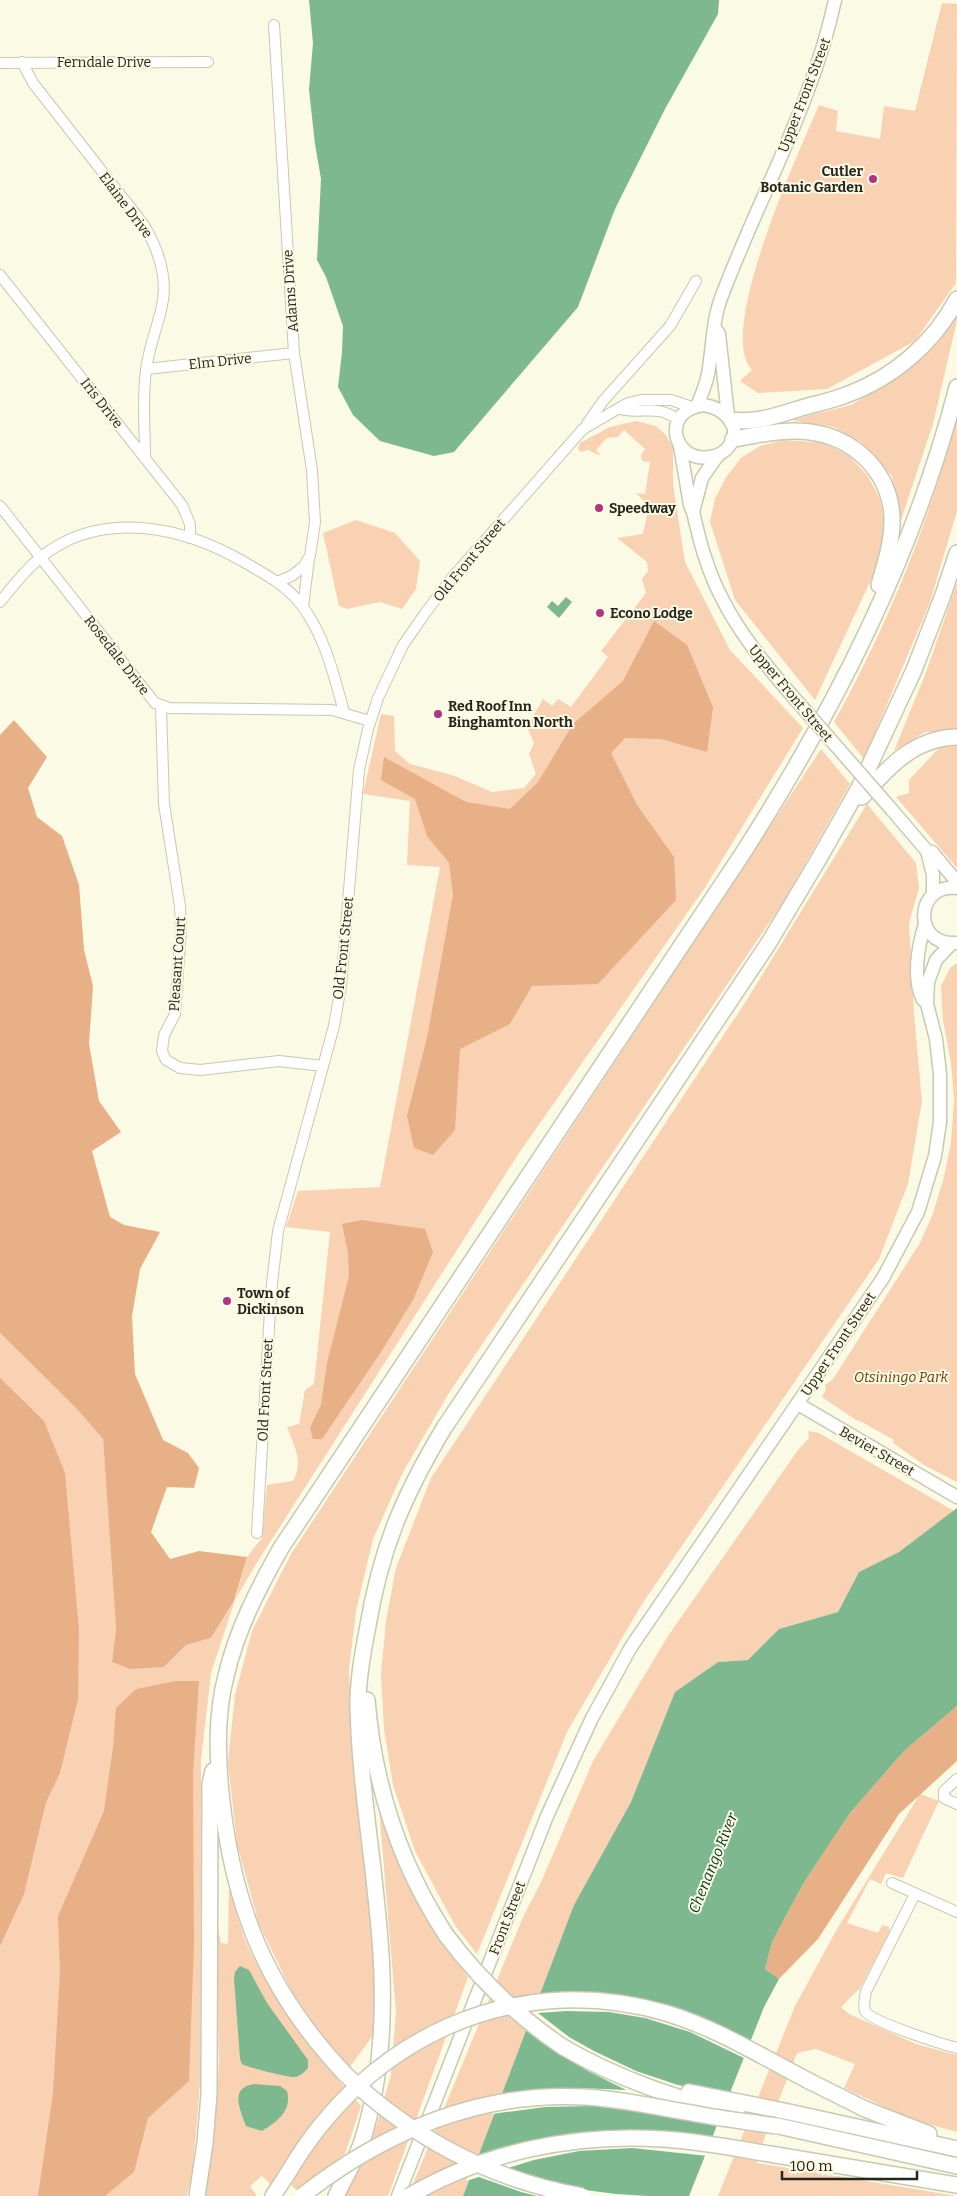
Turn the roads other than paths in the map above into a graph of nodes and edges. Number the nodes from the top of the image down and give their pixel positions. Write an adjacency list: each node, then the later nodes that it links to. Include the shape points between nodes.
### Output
1 (835, 0): 9 (main road, Upper Front Street, via 828,35 806,98 722,293)
2 (274, 25): 10 (street, Adams Drive)
3 (0, 62): 4 (street, Ferndale Drive)
4 (22, 62): 5 (street, Ferndale Drive); 11 (street, Elaine Drive, via 33,83 144,225 157,251 163,285 162,306)
5 (208, 62)
6 (0, 275): 21 (street, Iris Drive)
7 (696, 281): 17 (street, Old Front Street, via 673,321 603,401)
8 (957, 300): 15 (highway, via 928,341 905,363 866,386 768,419 744,422)
9 (716, 328): 13 (main road, Upper Front Street, via 712,335 708,376); 15 (main road, Upper Front Street)
10 (294, 353): 11 (street, Elm Drive); 26 (street, Adams Drive, via 315,500)
11 (146, 370): 21 (street, Elaine Drive)
12 (957, 387): 31 (highway, via 928,485)
13 (695, 406): 14 (street, Old Front Street, via 652,399 628,403); 15 (main road, via 714,406); 16 (main road, Upper Front Street)
14 (621, 409): 16 (street, Old Front Street, via 630,412 656,410); 17 (street, Old Front Street)
15 (729, 418): 18 (main road, Upper Front Street)
16 (678, 420): 19 (main road, Upper Front Street, via 675,433)
17 (583, 430): 34 (street, Old Front Street, via 426,612 403,645)
18 (733, 439): 20 (main road, Upper Front Street); 31 (highway, via 784,431 834,436 856,449 884,484 892,518 891,541)
19 (680, 446): 20 (main road, via 697,456); 23 (main road, Upper Front Street)
20 (718, 455): 23 (main road, Upper Front Street, via 702,478)
21 (145, 458): 24 (street, Iris Drive, via 186,512)
22 (0, 506): 27 (street, Rosedale Drive)
23 (693, 512): 37 (main road, Upper Front Street, bridge, via 706,561 734,619 761,659)
24 (190, 538): 27 (street, via 163,530 110,529 69,541); 28 (street, via 233,556)
25 (957, 553): 36 (highway, via 914,670)
26 (310, 556): 28 (street, via 298,571); 30 (street, Adams Drive)
27 (40, 558): 29 (street); 32 (street, Rosedale Drive)
28 (278, 582): 30 (street)
29 (0, 602)
30 (303, 607): 33 (street, via 328,654)
31 (864, 637): 50 (highway, via 820,725 756,832 281,1548 248,1610 231,1657 222,1696)
32 (161, 707): 33 (street, Rosedale Drive); 44 (street, Pleasant Court, via 164,804 181,928 175,1014 164,1035 162,1051 166,1060 180,1068 200,1070 279,1061)
33 (344, 712): 34 (street, Rosedale Drive)
34 (370, 722): 44 (street, Old Front Street, via 359,770 341,986)
35 (957, 737): 36 (highway, via 923,744 898,759)
36 (841, 821): 48 (highway, via 768,944 440,1435 398,1516 381,1563)
37 (927, 851): 38 (main road, Upper Front Street, via 932,852); 40 (main road, Upper Front Street, via 933,875)
38 (957, 882)
39 (957, 888): 40 (main road)
40 (933, 894): 41 (main road, Upper Front Street, via 925,908)
41 (925, 924): 42 (main road, Upper Front Street, via 936,939); 43 (main road, Upper Front Street, via 918,971 922,999)
42 (954, 943): 43 (main road, Upper Front Street, via 940,953 932,967)
43 (927, 1004): 45 (main road, Upper Front Street, via 939,1058 941,1094 935,1156 923,1198 883,1278)
44 (323, 1066): 47 (street, Old Front Street, via 278,1231 271,1293)
45 (798, 1404): 46 (main road, Bevier Street); 49 (main road, Upper Front Street)
46 (957, 1498)
47 (257, 1533)
48 (370, 1611): 56 (highway, bridge, via 366,1693 371,1742 390,1822 406,1862 423,1898 472,1969 527,2021); 66 (highway, via 359,1676 358,1720 381,1950 383,2026 364,2133)
49 (631, 1647): 67 (main road, Front Street, via 592,1718 547,1816)
50 (218, 1744): 63 (highway, via 210,1784 208,2102); 69 (highway, bridge, via 226,1840 235,1881 267,1966 312,2036 344,2073 391,2114 450,2151 516,2180)
51 (953, 1782): 52 (street, via 944,1791 944,1798)
52 (957, 1804)
53 (892, 1883): 54 (street)
54 (915, 1894): 55 (street); 57 (street, via 866,1991 865,2011 910,2033)
55 (957, 1912)
56 (563, 2047): 58 (highway, bridge, via 596,2066 647,2088); 60 (highway, via 680,2090)
57 (957, 2048)
58 (780, 2127): 61 (highway); 65 (highway, bridge, via 602,2098 520,2100 456,2112 407,2131 359,2155)
59 (957, 2142): 64 (highway, bridge, via 882,2116 716,2032 660,2012 602,2001 570,2000 523,2004 455,2023 422,2038 388,2060 335,2107)
60 (957, 2149)
61 (957, 2166)
62 (957, 2185): 68 (highway, bridge, via 670,2139 623,2138 552,2144 513,2153 454,2174)
63 (197, 2196)
64 (273, 2196)
65 (302, 2196)
66 (336, 2196)
67 (398, 2196)
68 (409, 2196)
69 (582, 2196)

